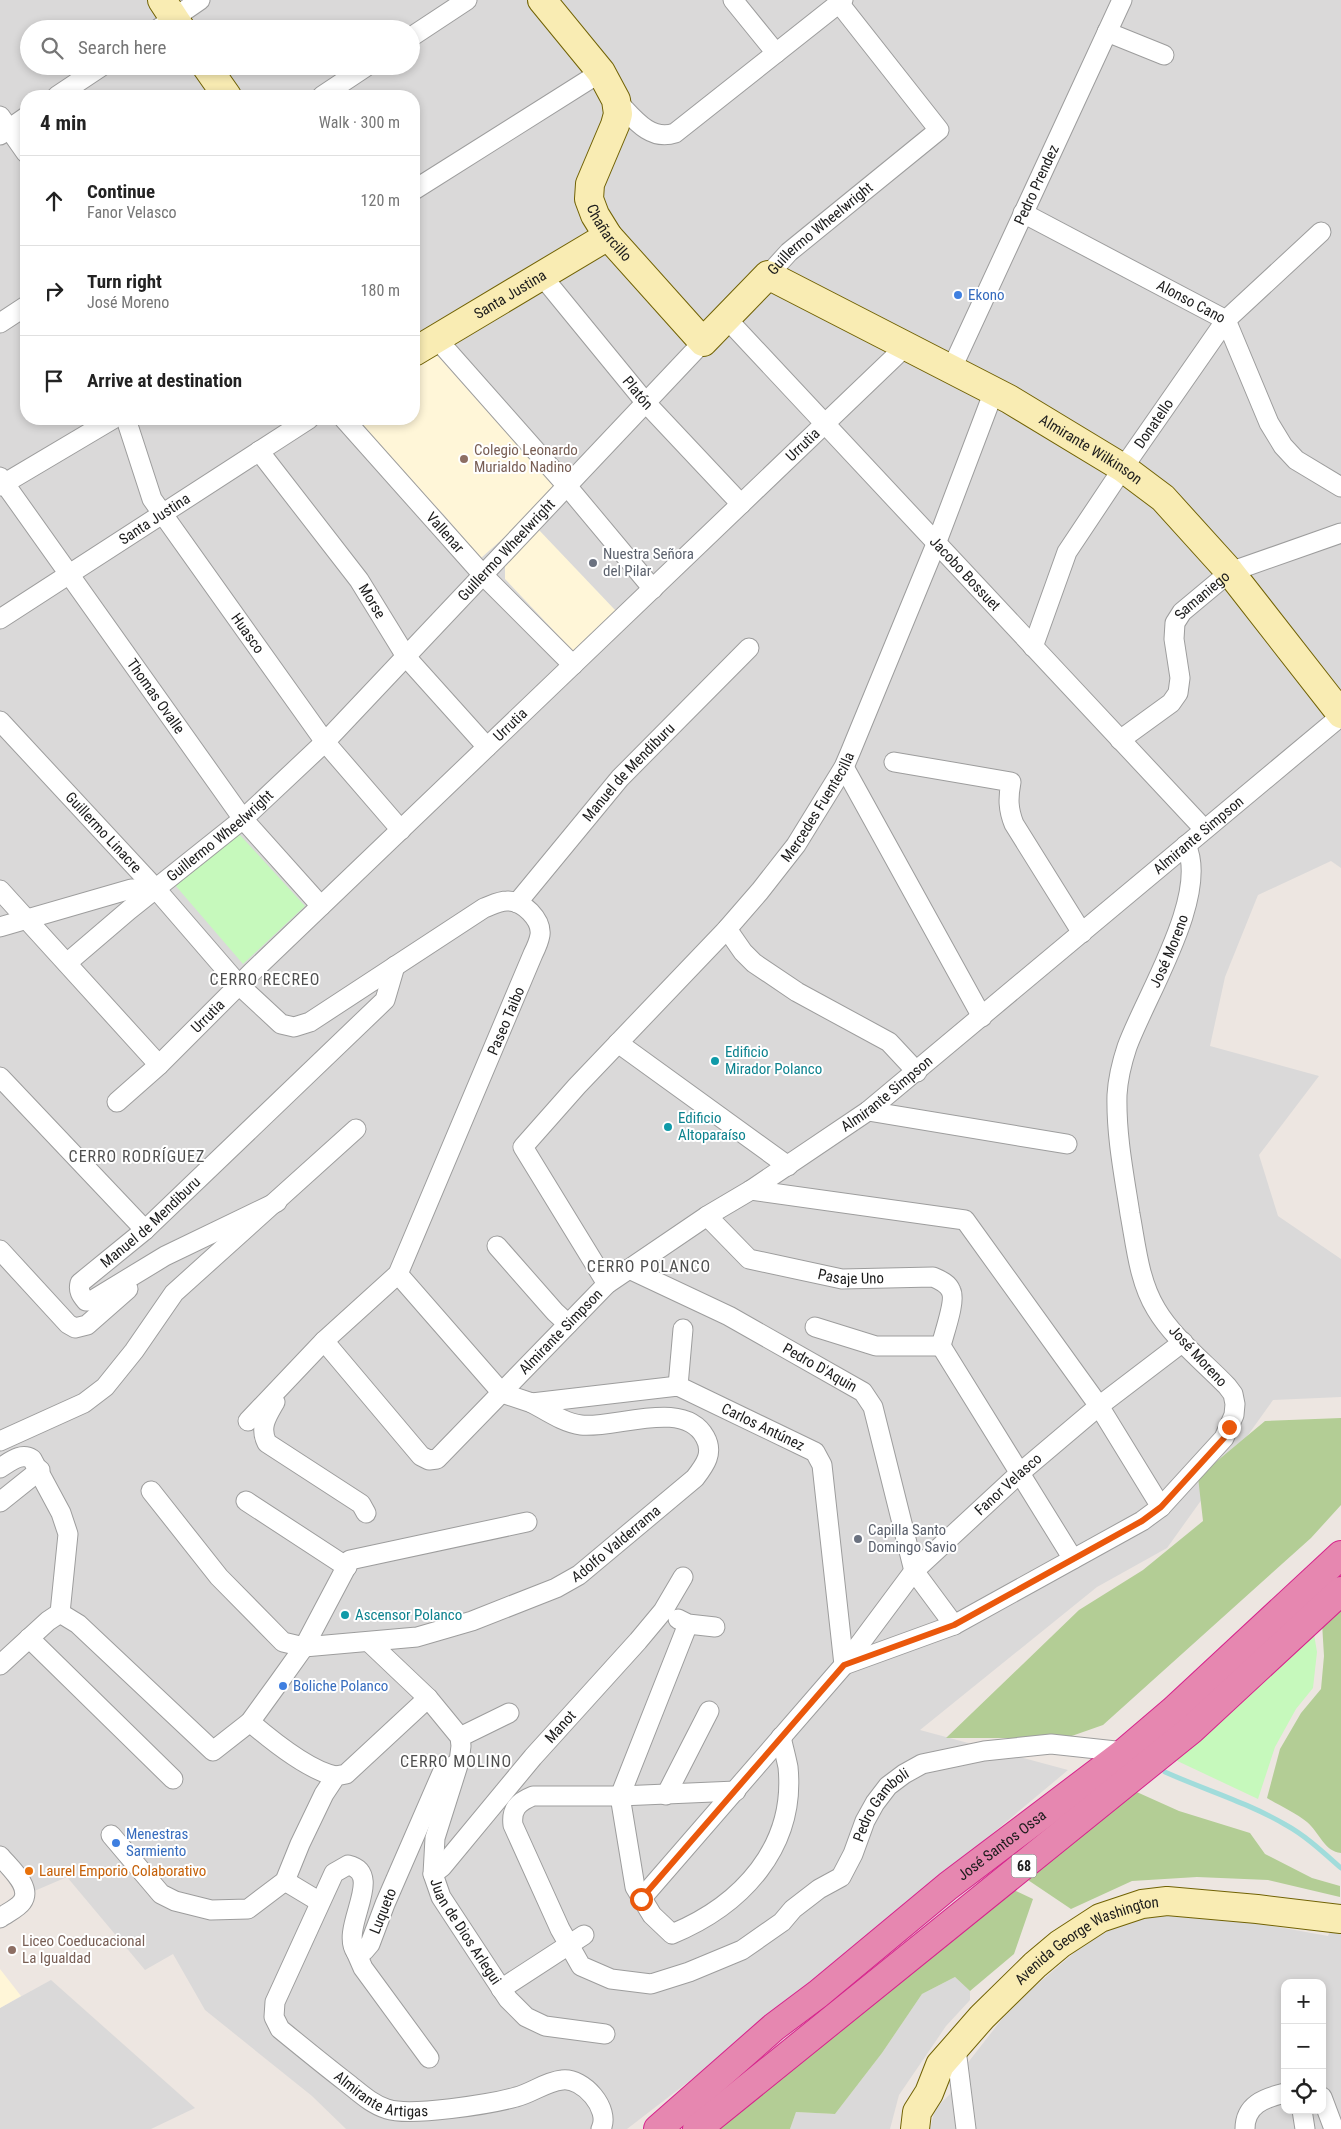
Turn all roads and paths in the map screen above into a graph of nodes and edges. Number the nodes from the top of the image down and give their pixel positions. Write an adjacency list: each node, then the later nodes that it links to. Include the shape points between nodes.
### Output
1 (200, 0): 7 (street)
2 (467, 0): 8 (street)
3 (542, 0): 12 (street)
4 (733, 0): 10 (street)
5 (1122, 0): 9 (street, Pedro Prendez)
6 (841, 2): 10 (street); 27 (street, Guillermo Wheelwright, via 939,130 789,252)
7 (168, 19)
8 (420, 31)
9 (1107, 32): 11 (street); 24 (street, Pedro Prendez)
10 (776, 53): 19 (street, via 675,134 665,137 656,136 641,125)
11 (1164, 56)
12 (601, 72): 19 (street); 23 (street)
13 (88, 75): 16 (street)
14 (212, 75): 17 (street)
15 (354, 75): 18 (street)
16 (66, 90)
17 (223, 90)
18 (331, 90)
19 (616, 100): 26 (street, Chañarcillo, via 618,114 615,125 590,184 589,199)
20 (20, 120): 21 (street)
21 (3, 127): 22 (street)
22 (20, 146)
23 (420, 186)
24 (1022, 213): 31 (street, Alonso Cano); 36 (street, Pedro Prendez)
25 (1321, 232): 31 (street, Donatello)
26 (608, 236): 28 (street, Santa Justina); 33 (street, Chañarcillo)
27 (768, 275): 30 (street, Guillermo Wheelwright); 35 (street, Almirante Wilkinson)
28 (542, 276): 34 (street, Santa Justina); 38 (street, Platón)
29 (20, 310): 32 (street)
30 (726, 318): 33 (street, Guillermo Wheelwright); 39 (street, Jacobo Bossuet)
31 (1226, 320): 45 (street, Donatello); 48 (street, Alonso Cano, via 1269,423 1283,446 1296,460)
32 (0, 323)
33 (702, 342): 38 (street, Guillermo Wheelwright)
34 (425, 345): 47 (street)
35 (905, 347): 36 (street, Almirante Wilkinson); 39 (street, Urrutia)
36 (951, 370): 37 (street, Almirante Wilkinson)
37 (994, 391): 45 (street, Almirante Wilkinson); 52 (street, Mercedes Fuentecilla)
38 (646, 403): 47 (street, Guillermo Wheelwright); 49 (street, Platón)
39 (825, 424): 49 (street, Urrutia); 52 (street, Jacobo Bossuet)
40 (102, 425): 46 (street)
41 (128, 425): 50 (street, Huasco, via 152,499)
42 (300, 425): 44 (street, Santa Justina)
43 (349, 425): 54 (street, Vallenar)
44 (259, 451): 50 (street, Santa Justina); 60 (street, Morse, via 359,580)
45 (1123, 468): 53 (street, Almirante Wilkinson, via 1163,498); 58 (street, Donatello, via 1067,552)
46 (2, 482): 55 (street, Thomas Ovalle)
47 (567, 486): 54 (street, Guillermo Wheelwright); 56 (street)
48 (1341, 487)
49 (741, 504): 56 (street, Urrutia)
50 (163, 513): 55 (street, Santa Justina); 65 (street, Huasco)
51 (1341, 533): 53 (street, Samaniego)
52 (936, 544): 58 (street, Jacobo Bossuet); 68 (street, Mercedes Fuentecilla)
53 (1230, 572): 62 (street, Almirante Wilkinson); 64 (street, Samaniego, via 1182,612 1175,622 1174,639 1180,678 1178,693 1171,703)
54 (483, 575): 60 (street, Guillermo Wheelwright); 61 (street, Vallenar)
55 (69, 576): 57 (street, Santa Justina); 69 (street, Thomas Ovalle)
56 (653, 589): 61 (street, Urrutia)
57 (0, 619)
58 (1033, 647): 64 (street, Jacobo Bossuet)
59 (749, 648): 75 (street, Manuel de Mendiburu, via 620,778)
60 (407, 658): 65 (street, Guillermo Wheelwright); 66 (street, Morse)
61 (573, 665): 66 (street, Urrutia)
62 (1341, 715): 70 (street, Almirante Simpson)
63 (0, 721): 73 (street, Guillermo Linacre)
64 (1120, 740): 70 (street, Jacobo Bossuet)
65 (325, 742): 69 (street, Guillermo Wheelwright); 71 (street, Huasco)
66 (487, 748): 71 (street, Urrutia)
67 (894, 762): 80 (street, via 1011,782 1008,811 1014,824)
68 (844, 767): 79 (street, Mercedes Fuentecilla, via 796,845); 84 (street)
69 (243, 819): 73 (street, Guillermo Wheelwright); 76 (street, Thomas Ovalle)
70 (1204, 829): 72 (street, Almirante Simpson)
71 (401, 830): 76 (street, Urrutia)
72 (1186, 845): 80 (street, Almirante Simpson); 108 (street, José Moreno, via 1191,864 1190,893 1182,920 1128,1046 1117,1093 1122,1162 1139,1264 1156,1309)
73 (156, 888): 77 (street, via 131,889); 81 (street, Guillermo Wheelwright); 83 (street, Guillermo Linacre)
74 (0, 890): 77 (street)
75 (517, 903): 82 (street, via 509,900 484,908); 102 (street, Paseo Taibo, via 535,918 540,926 540,936)
76 (321, 906): 83 (street, Urrutia)
77 (26, 918): 78 (street); 81 (street)
78 (0, 927)
79 (727, 929): 85 (street, Mercedes Fuentecilla); 87 (street, via 754,963 797,992 889,1042)
80 (1082, 934): 84 (street, Almirante Simpson)
81 (68, 963): 86 (street)
82 (395, 966): 83 (street, Guillermo Linacre, via 310,1022 294,1027 281,1024); 97 (street, Manuel de Mendiburu, via 385,1000)
83 (239, 985): 86 (street, Urrutia)
84 (982, 1018): 87 (street, Almirante Simpson)
85 (618, 1043): 93 (street); 103 (street, Mercedes Fuentecilla, via 523,1147)
86 (159, 1065): 89 (street, Urrutia)
87 (917, 1072): 90 (street, Almirante Simpson)
88 (0, 1077): 97 (street)
89 (117, 1102)
90 (868, 1111): 92 (street); 93 (street, Almirante Simpson)
91 (356, 1129): 95 (street, Manuel de Mendiburu)
92 (1067, 1144)
93 (788, 1166): 94 (street, Almirante Simpson)
94 (751, 1190): 96 (street, Almirante Simpson); 114 (street, via 965,1220)
95 (277, 1202): 100 (street, Manuel de Mendiburu); 116 (street, Manuel de Mendiburu, via 174,1293 105,1386 84,1403)
96 (707, 1216): 101 (street, Almirante Simpson); 109 (street, Pasaje Uno, via 749,1259 842,1279 932,1276 942,1281 951,1289 953,1298)
97 (145, 1230): 100 (street, Manuel de Mendiburu, via 80,1283 81,1295 86,1301 91,1301)
98 (497, 1246): 104 (street)
99 (0, 1250): 100 (street, via 74,1328 87,1325)
100 (165, 1256)
101 (629, 1269): 103 (street, Almirante Simpson); 130 (street, Pedro D'Aquin, via 729,1316 863,1392 872,1407)
102 (398, 1274): 107 (street); 112 (street)
103 (607, 1284): 104 (street, Almirante Simpson)
104 (568, 1324): 112 (street, Almirante Simpson)
105 (815, 1327): 109 (street, via 876,1346)
106 (683, 1328): 111 (street)
107 (324, 1341): 110 (street); 112 (street, Almirante Simpson, via 421,1456 429,1460 437,1459)
108 (1183, 1342): 114 (street, Fanor Velasco); 123 (street, José Moreno, via 1228,1386 1233,1394 1234,1415 1224,1438)
109 (941, 1346): 119 (street)
110 (290, 1374): 115 (street); 124 (street, via 263,1424 264,1436 272,1447 361,1504)
111 (678, 1386): 113 (street); 143 (street, Carlos Antúnez, via 815,1452 822,1466)
112 (502, 1393): 113 (street)
113 (532, 1403): 140 (street, Adolfo Valderrama, via 581,1425 677,1418 702,1430 709,1451 707,1461 695,1478 579,1575 556,1588 443,1630 417,1637)
114 (1099, 1406): 119 (street, Fanor Velasco); 123 (street)
115 (248, 1421)
116 (3, 1439)
117 (0, 1468): 118 (street, via 26,1455)
118 (40, 1470): 122 (street); 132 (street, via 68,1534)
119 (1021, 1472): 127 (street); 130 (street, Fanor Velasco)
120 (152, 1491): 141 (street, via 226,1583 283,1642)
121 (246, 1501): 128 (street)
122 (0, 1502)
123 (1161, 1507): 127 (street, José Moreno)
124 (366, 1513)
125 (527, 1522): 128 (street)
126 (1341, 1555): 150 (highway, José Santos Ossa / 68)
127 (1073, 1559): 137 (street, José Moreno)
128 (348, 1564): 141 (street)
129 (74, 1566): 132 (street)
130 (914, 1571): 137 (street, Pedro D'Aquin); 143 (street, Fanor Velasco)
131 (683, 1577): 134 (street, Manot)
132 (62, 1583): 135 (street)
133 (1341, 1591): 178 (highway, José Santos Ossa / 68, via 1192,1729)
134 (663, 1611): 136 (street); 152 (street, Manot)
135 (60, 1613): 139 (street); 147 (street, via 78,1624 213,1752)
136 (688, 1624): 138 (street); 157 (street)
137 (954, 1625): 143 (street, José Moreno)
138 (715, 1627)
139 (30, 1638): 142 (street); 154 (street)
140 (369, 1642): 141 (street, Adolfo Valderrama); 144 (street)
141 (304, 1647): 147 (street)
142 (0, 1664)
143 (844, 1665): 149 (street, Fanor Velasco)
144 (428, 1698): 148 (street); 153 (street, via 346,1774)
145 (709, 1712): 156 (street)
146 (509, 1713): 148 (street)
147 (250, 1722): 153 (street, via 286,1751 326,1774)
148 (460, 1737): 151 (street, Juan de Dios Arlegui)
149 (781, 1737): 155 (street, Fanor Velasco); 163 (street, via 788,1766 788,1792 780,1834 756,1876 737,1894 697,1922 672,1934)
150 (1125, 1752): 167 (street, Pedro Gamboli, via 1051,1744 984,1751 922,1764 888,1786 875,1803 841,1877 819,1889 782,1922 742,1950 690,1972 651,1984 612,1979 581,1966); 177 (highway, José Santos Ossa / 68, via 948,1886 774,2027)
151 (459, 1762): 161 (street, Juan de Dios Arlegui, via 435,1838); 168 (street, Luqueto, via 442,1773 370,1944 364,1951)
152 (523, 1772): 158 (street, Pedro Gamboli); 161 (street, Manot)
153 (336, 1776): 162 (street, via 324,1794)
154 (172, 1779)
155 (736, 1791): 156 (street); 163 (street, Fanor Velasco)
156 (666, 1795): 157 (street)
157 (620, 1796): 158 (street, via 533,1796); 163 (street, via 635,1887)
158 (522, 1800): 167 (street, Pedro Gamboli, via 512,1814 514,1825)
159 (111, 1835): 162 (street, via 162,1894 175,1901 211,1910 248,1909)
160 (0, 1856): 165 (street, via 24,1886 26,1896 22,1903)
161 (434, 1874): 169 (street, Juan de Dios Arlegui, via 441,1897)
162 (285, 1881): 164 (street)
163 (641, 1899)
164 (320, 1902): 168 (street, Luqueto, via 334,1873 341,1868 348,1865 356,1867 362,1874 364,1886 351,1936 351,1946); 176 (street, Almirante Artigas, via 275,2002 274,2016 280,2029 340,2078 369,2100 388,2109 406,2112 516,2097 564,2079 580,2084 592,2095 601,2111 604,2123)
165 (0, 1918)
166 (1341, 1919): 171 (street, Avenida George Washington, via 1166,1901 1117,1911 1080,1930 1035,1965 982,2017)
167 (576, 1940): 169 (street)
168 (356, 1952): 172 (street, via 363,1968)
169 (501, 1989): 170 (street, Juan de Dios Arlegui, via 526,2017 545,2026)
170 (605, 2034)
171 (956, 2049): 179 (street, Avenida George Washington, via 940,2065 917,2112); 180 (street)
172 (429, 2058)
173 (1281, 2094): 181 (street, via 1256,2103 1247,2114)
174 (1326, 2103): 183 (street)
175 (1303, 2114): 182 (street)
176 (601, 2129)
177 (658, 2129)
178 (697, 2129)
179 (915, 2129)
180 (966, 2129)
181 (1245, 2129)
182 (1305, 2129)
183 (1334, 2129)

